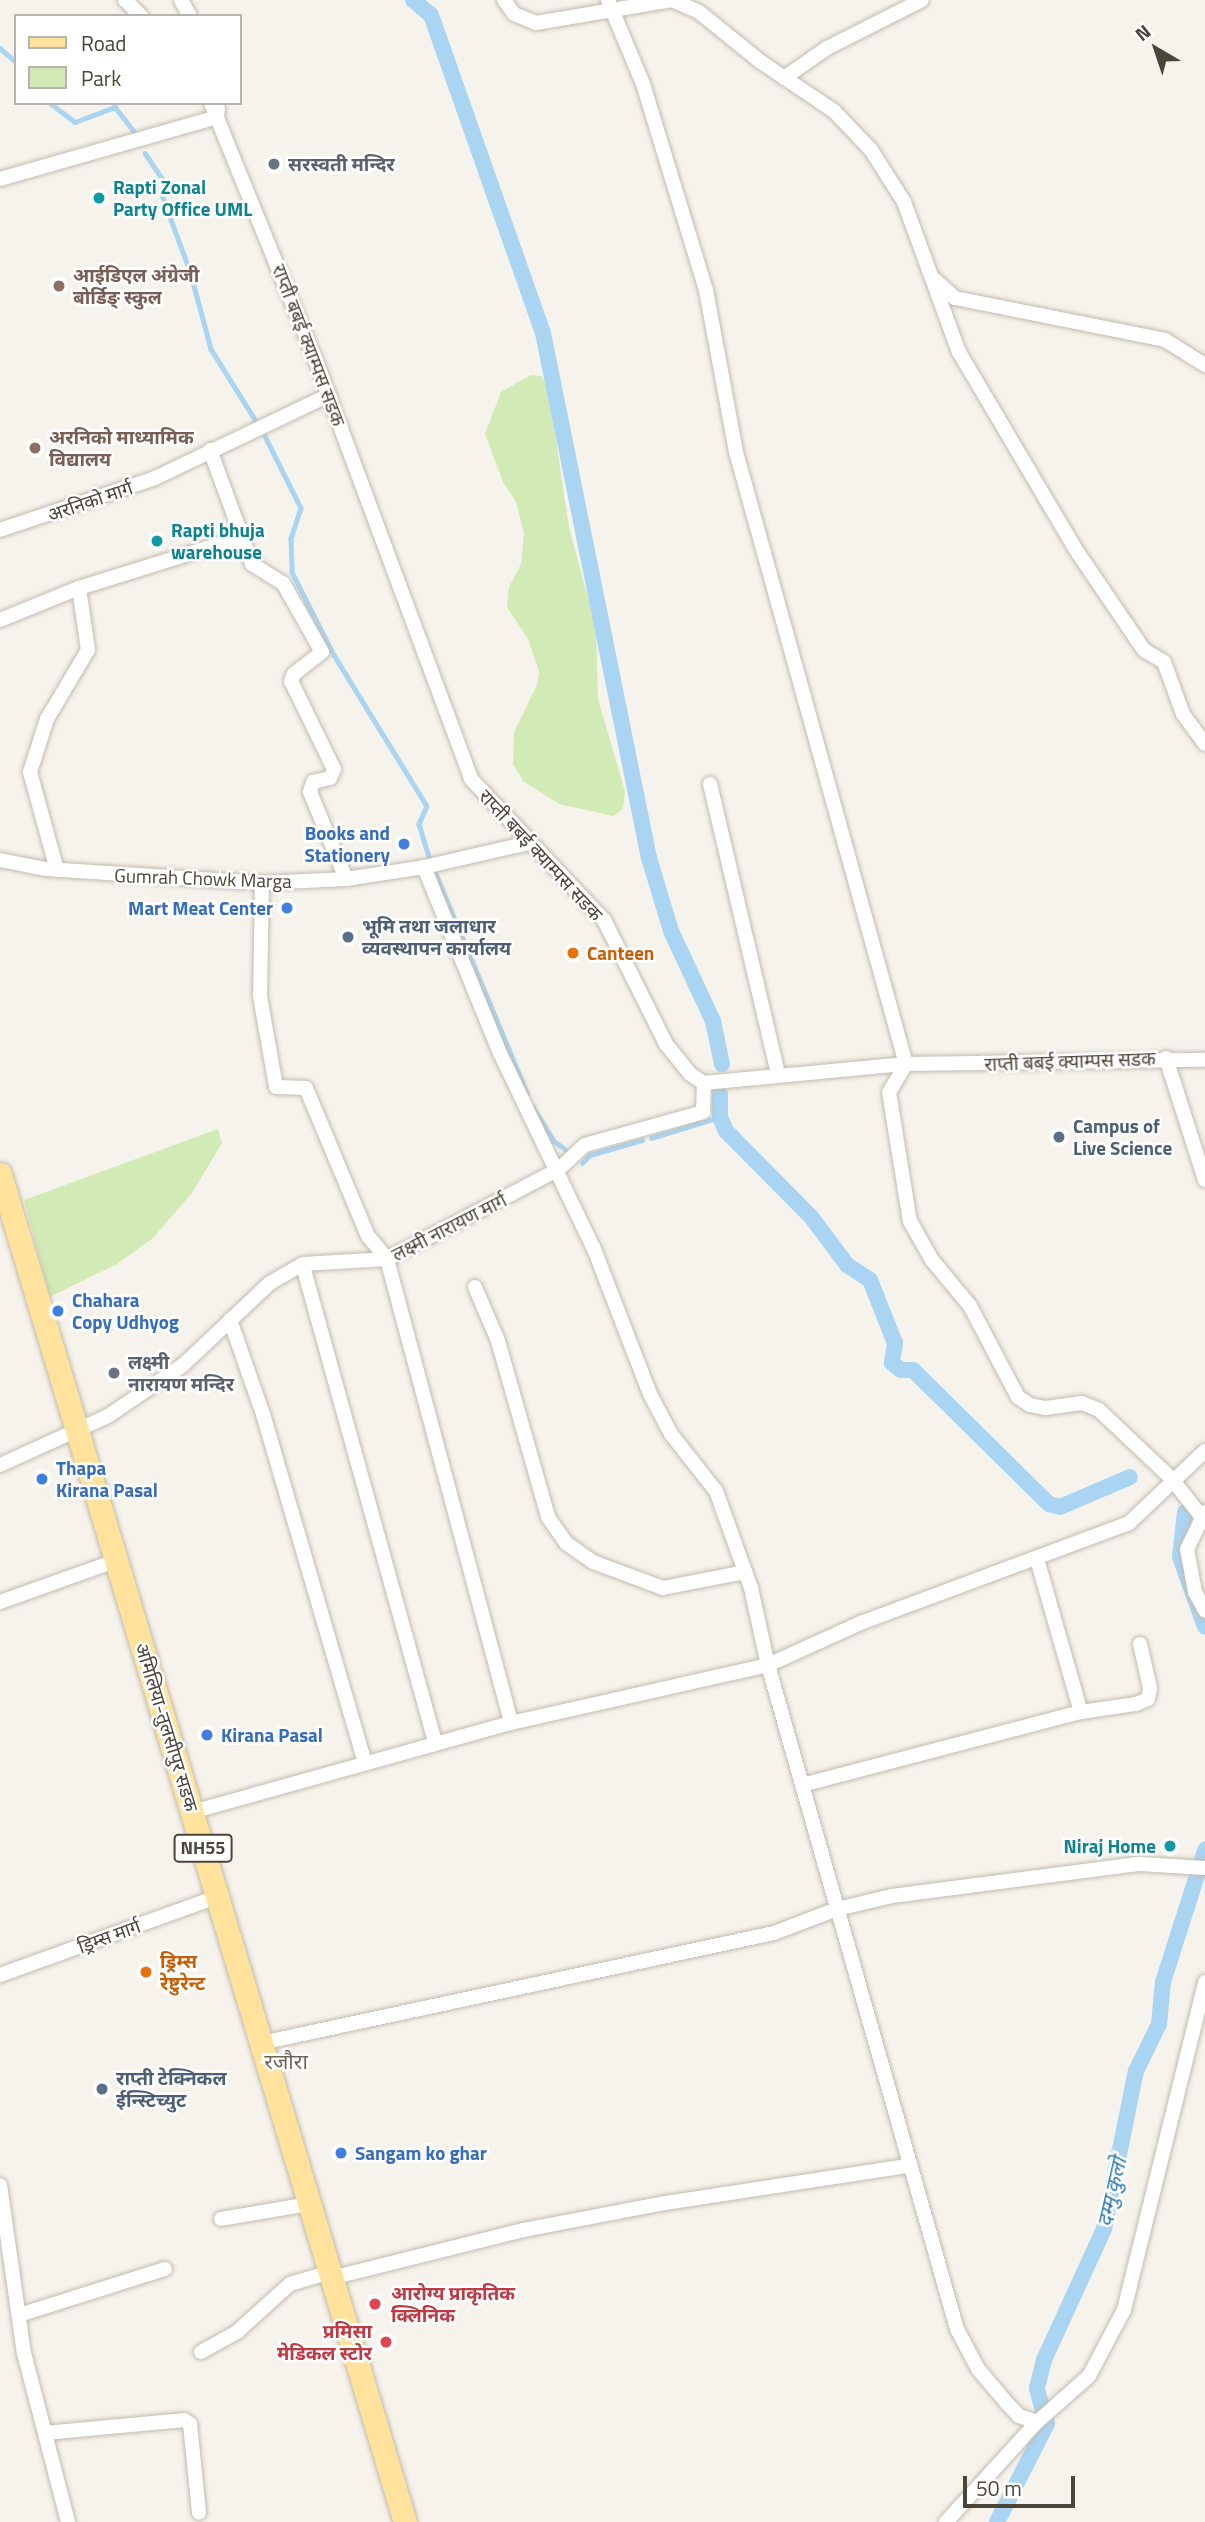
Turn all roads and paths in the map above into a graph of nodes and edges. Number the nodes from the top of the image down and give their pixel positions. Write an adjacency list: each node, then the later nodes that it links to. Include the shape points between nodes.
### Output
1 (125, 0): 5 (street)
2 (504, 0): 4 (street, via 514,14 536,23)
3 (922, 0): 6 (street, via 827,48)
4 (610, 5): 6 (street, via 672,0 699,12); 27 (street, via 643,83 706,290 736,452)
5 (139, 14)
6 (784, 78): 9 (street, via 834,111 871,150 904,202)
7 (215, 108): 8 (street); 11 (street, राप्ती बबई क्याम्पस सडक)
8 (0, 178)
9 (931, 276): 10 (street, via 955,298 1117,327 1165,340); 17 (street, via 966,363 1079,553 1144,650 1164,662 1183,714)
10 (1205, 365)
11 (329, 395): 12 (street, अरनिको मार्ग); 19 (street, राप्ती बबई क्याम्पस सडक, via 471,779)
12 (210, 450): 13 (street, अरनिको मार्ग, via 155,478); 14 (street)
13 (0, 530)
14 (240, 538): 15 (street); 23 (street, via 251,564 283,583 322,652 291,681 334,769 330,778 313,782 310,792)
15 (79, 588): 16 (street); 22 (street, via 88,650 47,719 30,772)
16 (0, 620)
17 (1205, 744)
18 (710, 784): 28 (street)
19 (529, 843): 21 (street, Gumrah Chowk Marga); 29 (street, राप्ती बबई क्याम्पस सडक, via 604,920 666,1044)
20 (0, 860): 22 (street, Gumrah Chowk Marga)
21 (425, 867): 23 (street, Gumrah Chowk Marga); 30 (street, via 500,1053)
22 (57, 870): 24 (street, Gumrah Chowk Marga)
23 (346, 879): 24 (street, Gumrah Chowk Marga)
24 (262, 883): 33 (street, via 260,996 276,1087 306,1088 368,1236)
25 (1166, 1058): 26 (street, राप्ती बबई क्याम्पस सडक); 27 (street, राप्ती बबई क्याम्पस सडक); 32 (street)
26 (1205, 1060)
27 (906, 1064): 28 (street, राप्ती बबई क्याम्पस सडक); 40 (street, via 890,1092 909,1221 932,1260 970,1306 1018,1397 1046,1408 1082,1403 1099,1410)
28 (778, 1075): 29 (street, राप्ती बबई क्याम्पस सडक)
29 (704, 1083): 30 (street, लक्ष्मी नारायण मार्ग, via 703,1112 585,1145)
30 (559, 1169): 33 (street, लक्ष्मी नारायण मार्ग); 44 (street, via 650,1394 671,1434 716,1491)
31 (0, 1174): 37 (main road, अमिलिया-तुलसीपुर सडक / NH55)
32 (1205, 1180)
33 (387, 1259): 34 (street, लक्ष्मी नारायण मार्ग); 50 (street)
34 (303, 1266): 36 (street, लक्ष्मी नारायण मार्ग, via 270,1283); 51 (street)
35 (475, 1287): 44 (street, via 498,1341 548,1517 566,1542 593,1562 663,1588)
36 (230, 1320): 37 (street, लक्ष्मी नारायण मार्ग, via 183,1364); 52 (street, via 267,1427)
37 (77, 1432): 39 (street, लक्ष्मी नारायण मार्ग); 43 (main road, अमिलिया-तुलसीपुर सडक / NH55)
38 (1205, 1451): 40 (street)
39 (0, 1465)
40 (1171, 1478): 41 (street); 42 (street, via 1157,1501 1129,1523)
41 (1203, 1514): 46 (street, via 1187,1549 1195,1592)
42 (1037, 1559): 48 (street, via 863,1622); 49 (street)
43 (117, 1560): 45 (street); 54 (main road, अमिलिया-तुलसीपुर सडक / NH55)
44 (745, 1572): 48 (street)
45 (0, 1602)
46 (1205, 1611)
47 (1140, 1644): 49 (street, via 1150,1688 1148,1699)
48 (768, 1665): 50 (street); 53 (street)
49 (1081, 1712): 53 (street)
50 (511, 1723): 51 (street)
51 (435, 1742): 52 (street)
52 (365, 1762): 54 (street)
53 (802, 1784): 57 (street)
54 (192, 1812): 56 (main road, अमिलिया-तुलसीपुर सडक / NH55)
55 (1198, 1867): 57 (street, via 1140,1864 1052,1874 892,1896)
56 (217, 1897): 58 (street, ड्रिम्स मार्ग); 60 (main road, अमिलिया-तुलसीपुर सडक / NH55)
57 (837, 1909): 60 (street, via 774,1933); 61 (street)
58 (0, 1975)
59 (1205, 1982): 69 (street, via 1124,2310 1089,2375)
60 (261, 2043): 63 (main road, अमिलिया-तुलसीपुर सडक / NH55)
61 (908, 2166): 66 (street, via 665,2203); 69 (street, via 957,2329 978,2368 1005,2401 1019,2416)
62 (0, 2185): 67 (street)
63 (309, 2204): 64 (street); 66 (main road, अमिलिया-तुलसीपुर सडक / NH55)
64 (221, 2219)
65 (165, 2269): 67 (street)
66 (330, 2275): 68 (street, via 290,2284 237,2332); 73 (main road, अमिलिया-तुलसीपुर सडक / NH55)
67 (19, 2315): 70 (street)
68 (201, 2352)
69 (1037, 2421): 74 (street)
70 (45, 2433): 71 (street, via 184,2420 190,2424); 72 (street)
71 (199, 2513)
72 (68, 2522)
73 (405, 2522)
74 (946, 2522)

